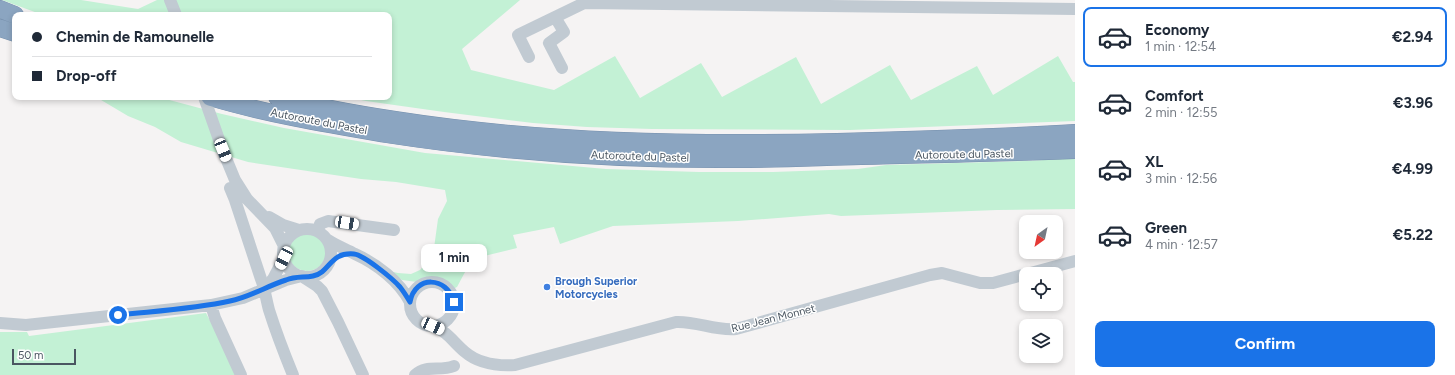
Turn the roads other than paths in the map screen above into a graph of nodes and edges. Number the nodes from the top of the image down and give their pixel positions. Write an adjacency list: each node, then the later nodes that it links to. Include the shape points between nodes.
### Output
1 (653, 2): 3 (street); 5 (street, via 584,3)
2 (0, 9): 4 (highway)
3 (1075, 9)
4 (12, 14)
5 (555, 17): 8 (street, via 518,35); 9 (street, via 564,32 549,43)
6 (0, 28): 7 (highway)
7 (12, 32)
8 (529, 57)
9 (562, 68)
10 (205, 100): 16 (street, via 235,180 247,199)
11 (222, 100): 14 (highway, Autoroute du Pastel, via 293,117 430,141 573,154 738,159)
12 (291, 100): 13 (highway, Autoroute du Pastel, via 352,113 477,132 591,140 772,143 999,138)
13 (1075, 133)
14 (1075, 150)
15 (230, 188): 30 (street)
16 (259, 210): 17 (street, via 277,222); 21 (street, via 275,228)
17 (299, 230): 19 (street); 21 (street, via 288,238)
18 (394, 230): 19 (street, via 328,221 320,224)
19 (318, 231): 20 (street)
20 (328, 240): 22 (street); 24 (street, via 331,249)
21 (284, 252): 26 (street, via 286,263 292,271); 30 (street, via 273,279)
22 (356, 254): 24 (street, via 340,256); 28 (street)
23 (1075, 261): 25 (street, Rue Jean Monnet)
24 (328, 266): 26 (street, via 316,276); 34 (street, via 326,288)
25 (1053, 267)
26 (302, 276): 30 (street); 34 (street, via 322,291)
27 (1019, 276): 38 (street, Rue Jean Monnet, via 993,283 980,283 942,273 930,275 736,330 687,321 676,322 515,365 489,364)
28 (393, 279): 29 (street, via 410,286); 31 (street)
29 (419, 286): 31 (street, via 412,293); 33 (street, via 435,282 450,291 454,302)
30 (265, 288): 32 (street, via 243,298); 41 (street, via 265,297 280,345)
31 (410, 302): 36 (street, via 412,313 418,321)
32 (211, 305): 35 (street, via 26,325); 40 (street)
33 (449, 318): 36 (street); 37 (street)
34 (338, 322): 42 (street)
35 (0, 323)
36 (433, 326): 37 (street, Rue Jean Monnet, via 443,330)
37 (455, 342): 38 (street, Rue Jean Monnet)
38 (465, 352): 39 (street)
39 (453, 370): 43 (street, via 431,368)
40 (241, 375)
41 (293, 375)
42 (363, 375)
43 (415, 375)

